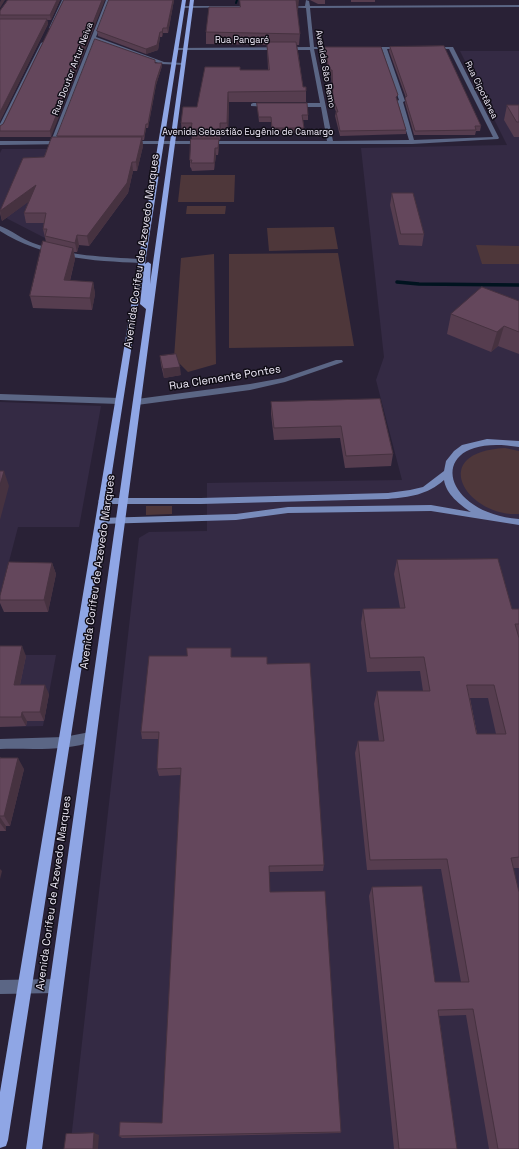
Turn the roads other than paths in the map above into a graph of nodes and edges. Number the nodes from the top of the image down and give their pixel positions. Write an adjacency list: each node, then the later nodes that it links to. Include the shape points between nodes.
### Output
1 (64, 0): 13 (street)
2 (108, 0): 16 (street, Rua Doutor Artur Neiva)
3 (184, 0): 6 (main road, Avenida Corifeu de Azevedo Marques)
4 (192, 0): 7 (main road, Avenida Corifeu de Azevedo Marques)
5 (306, 0): 10 (street, Avenida São Remo)
6 (182, 6): 7 (street); 23 (main road, Avenida Corifeu de Azevedo Marques)
7 (191, 6): 8 (street); 24 (main road, Avenida Corifeu de Azevedo Marques)
8 (259, 6)
9 (280, 6): 10 (street)
10 (307, 6): 11 (street); 17 (street, Avenida São Remo)
11 (519, 6)
12 (46, 22): 13 (street)
13 (53, 22): 14 (street)
14 (48, 33)
15 (46, 38): 31 (street)
16 (94, 38): 25 (street, via 163,63); 39 (street, Rua Doutor Artur Neiva)
17 (312, 48): 18 (street, Rua Pangaré); 24 (street, Rua Pangaré); 30 (street, Avenida São Remo, via 320,81)
18 (345, 48)
19 (361, 48): 20 (street)
20 (384, 48): 21 (street); 37 (street, via 402,101)
21 (406, 48)
22 (429, 48): 32 (street, Rua Cipotânea, via 451,48)
23 (176, 49): 24 (street, Rua Pangaré); 25 (main road, Avenida Corifeu de Azevedo Marques)
24 (186, 49): 26 (main road, Avenida Corifeu de Azevedo Marques)
25 (173, 64): 26 (street); 35 (main road, Avenida Corifeu de Azevedo Marques)
26 (183, 64): 36 (main road, Avenida Corifeu de Azevedo Marques)
27 (253, 105): 28 (street)
28 (276, 105)
29 (291, 105): 30 (street)
30 (322, 105): 33 (street, Avenida São Remo)
31 (0, 129)
32 (496, 138): 37 (street, Avenida Sebastião Eugênio de Camargo)
33 (330, 141): 36 (street, Avenida Sebastião Eugênio de Camargo); 37 (street, Avenida Sebastião Eugênio de Camargo)
34 (121, 142): 35 (street, Avenida Sebastião Eugênio de Camargo)
35 (161, 142): 36 (street, Avenida Sebastião Eugênio de Camargo); 42 (main road, Avenida Corifeu de Azevedo Marques)
36 (173, 142): 43 (main road, Avenida Corifeu de Azevedo Marques)
37 (412, 142)
38 (0, 143): 39 (street)
39 (53, 143): 40 (street)
40 (68, 143)
41 (0, 228): 42 (street, via 16,239 36,247 87,256)
42 (142, 261): 43 (main road, via 148,263 144,304); 46 (main road, Avenida Corifeu de Azevedo Marques)
43 (150, 309): 47 (main road, Avenida Corifeu de Azevedo Marques)
44 (339, 362): 47 (street, Rua Clemente Pontes, via 285,380 257,386)
45 (0, 397): 46 (street)
46 (119, 401): 51 (main road, Avenida Corifeu de Azevedo Marques)
47 (137, 402): 50 (main road, Avenida Corifeu de Azevedo Marques)
48 (519, 444): 49 (street, via 489,440 468,446 453,457)
49 (448, 472): 50 (street, via 424,490 388,496 201,501); 52 (street, via 451,486 461,500 478,512)
50 (123, 500): 51 (street); 54 (main road, Avenida Corifeu de Azevedo Marques)
51 (103, 501): 53 (main road, Avenida Corifeu de Azevedo Marques)
52 (499, 520): 54 (street, via 431,508 288,510 236,517); 55 (street)
53 (100, 521): 54 (street); 57 (main road, Avenida Corifeu de Azevedo Marques)
54 (120, 521): 56 (main road, Avenida Corifeu de Azevedo Marques)
55 (519, 522)
56 (90, 737): 57 (street); 60 (main road, Avenida Corifeu de Azevedo Marques)
57 (64, 742): 58 (street); 59 (main road, Avenida Corifeu de Azevedo Marques)
58 (0, 744)
59 (25, 986): 60 (street); 61 (street); 62 (main road, Avenida Corifeu de Azevedo Marques)
60 (56, 986): 63 (main road, Avenida Corifeu de Azevedo Marques)
61 (0, 987)
62 (0, 1140)
63 (34, 1149)

